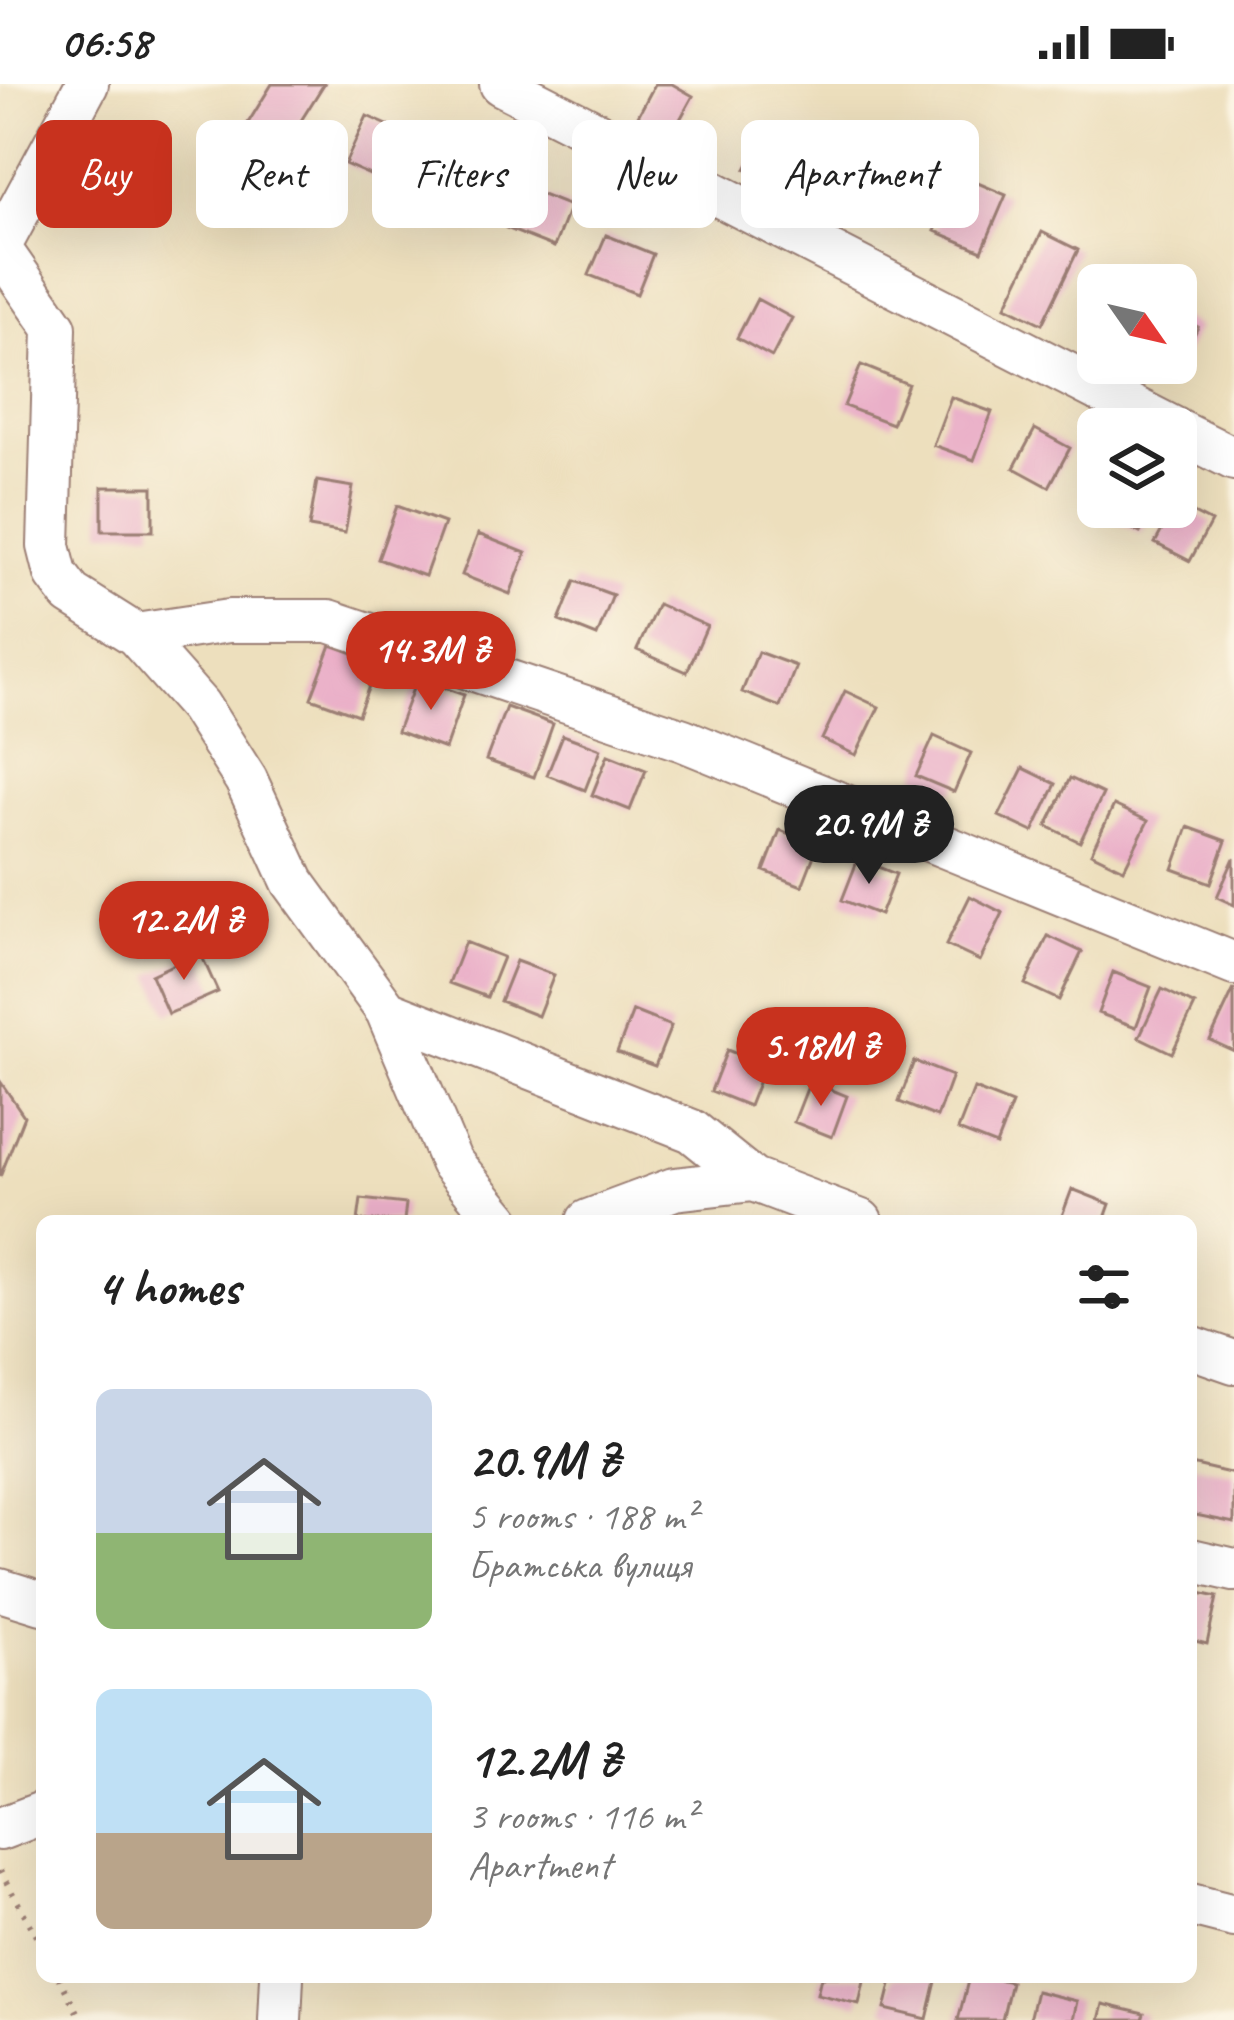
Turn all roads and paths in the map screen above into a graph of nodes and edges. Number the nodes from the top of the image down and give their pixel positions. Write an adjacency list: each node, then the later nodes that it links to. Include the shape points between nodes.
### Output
1 (87, 84): 3 (street)
2 (502, 84): 4 (street)
3 (0, 247): 7 (street, via 55,328 49,546 56,574 71,594)
4 (1134, 408)
5 (1197, 440): 6 (street)
6 (1234, 459)
7 (136, 635): 8 (street, via 229,621 329,621 683,740); 9 (street, via 199,706 246,780 293,882)
8 (1234, 964)
9 (387, 1011): 10 (street, via 692,1131); 11 (street, via 451,1162)
10 (753, 1180): 12 (street, via 674,1189); 13 (street)
11 (495, 1215)
12 (604, 1215)
13 (845, 1215)
14 (1197, 1349): 15 (street)
15 (1234, 1362)
16 (1197, 1561): 17 (street)
17 (1234, 1570)
18 (0, 1590): 19 (street)
19 (36, 1601)
20 (36, 1815): 21 (street)
21 (0, 1829)
22 (0, 1871): 25 (path)
23 (1197, 1907): 24 (street)
24 (1234, 1916)
25 (36, 1934)
26 (61, 1983): 28 (path)
27 (282, 1983): 29 (street)
28 (81, 2020)
29 (280, 2020)

